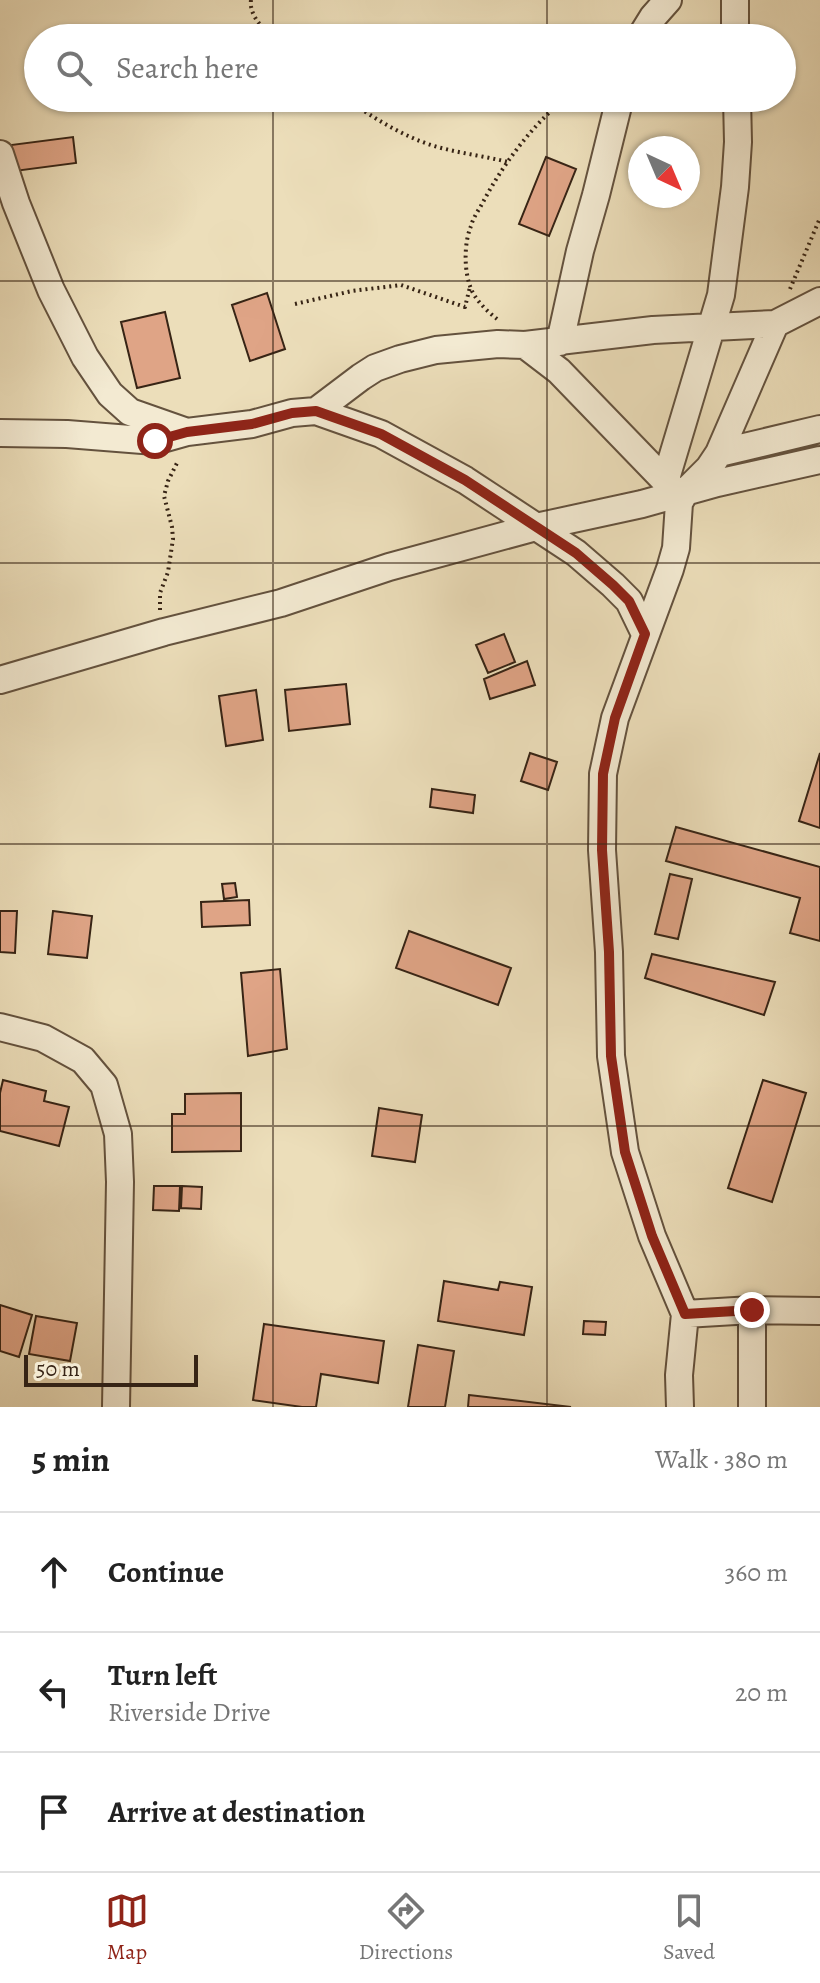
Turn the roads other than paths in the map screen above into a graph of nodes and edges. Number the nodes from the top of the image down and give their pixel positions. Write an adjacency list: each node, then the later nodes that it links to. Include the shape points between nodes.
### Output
1 (668, 0): 3 (street)
2 (735, 0): 4 (street)
3 (649, 24)
4 (735, 24)
5 (617, 112): 11 (street)
6 (737, 112): 10 (street, via 735,187)
7 (0, 154): 15 (street, via 51,290 85,357 110,394 130,412)
8 (820, 301): 9 (street)
9 (775, 324): 10 (street); 17 (street)
10 (713, 326): 11 (street); 19 (street)
11 (560, 342): 12 (street)
12 (525, 345): 13 (street, via 468,346 400,359 375,368); 19 (street, via 559,371)
13 (316, 411): 15 (street); 20 (street, via 381,434)
14 (820, 429): 17 (street)
15 (187, 432): 16 (street, via 155,441)
16 (0, 433)
17 (719, 453): 19 (street, via 709,468)
18 (820, 460): 19 (street)
19 (676, 489): 20 (street, via 642,504); 21 (street, via 676,548)
20 (536, 527): 21 (street, via 613,585 629,601); 22 (street)
21 (645, 634): 26 (street, via 615,718 603,774 611,1056 625,1152)
22 (0, 680)
23 (0, 1027): 27 (street, via 43,1038 83,1060 104,1085 118,1134 120,1182)
24 (752, 1310): 25 (street); 26 (street); 29 (street)
25 (820, 1311)
26 (685, 1314): 28 (street)
27 (116, 1407)
28 (680, 1407)
29 (752, 1407)

